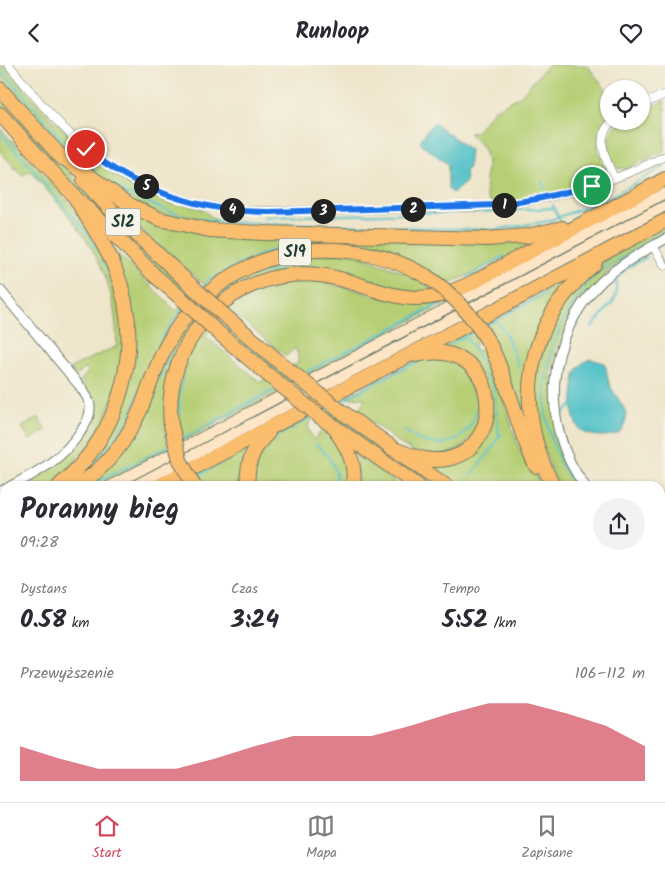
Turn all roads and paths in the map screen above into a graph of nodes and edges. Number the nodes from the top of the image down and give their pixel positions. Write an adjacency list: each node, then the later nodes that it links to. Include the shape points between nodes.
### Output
1 (9, 65): 9 (street, via 64,129 109,166 158,191 200,205 269,212 505,205)
2 (0, 89): 7 (highway, S12)
3 (665, 93): 4 (street)
4 (650, 100)
5 (0, 114): 12 (highway, S12)
6 (605, 130): 9 (street, via 603,151)
7 (57, 153): 14 (highway, via 130,205 160,219 209,230 494,239 545,233); 24 (highway, S12, bridge, via 192,287 284,367)
8 (665, 156): 9 (street)
9 (614, 178)
10 (665, 179): 14 (highway)
11 (665, 193): 28 (main road)
12 (75, 197): 23 (highway, S12, bridge, via 213,328); 26 (highway, via 114,265 125,300 129,343 125,381 110,423 93,452)
13 (665, 206): 29 (main road)
14 (596, 217): 31 (highway, bridge, via 446,294 411,299 341,279 310,274 275,277 227,299 202,322 189,341 173,383 172,425 180,460)
15 (665, 221): 17 (highway)
16 (665, 239): 18 (street)
17 (617, 246): 21 (highway); 37 (highway, via 584,273 562,297 548,320 535,354 530,384 531,417 538,452)
18 (653, 246): 19 (street); 38 (street, via 614,271 591,293 572,321 560,350 554,383 556,419 568,458)
19 (665, 265)
20 (0, 289): 25 (street, via 79,385 90,406 85,424 64,453)
21 (401, 359): 22 (highway); 24 (highway, via 435,352 447,353 464,361 483,382 487,416 475,441 451,457 433,460)
22 (282, 422): 30 (highway); 32 (highway, via 262,439 253,452)
23 (332, 425): 33 (highway, via 351,458); 34 (highway, S12)
24 (392, 449): 35 (highway, S12)
25 (19, 481)
26 (64, 481)
27 (85, 481): 36 (highway, S19, bridge, via 109,459 129,431 164,349 185,317 207,294 239,272 265,260 289,253 334,249 378,255 406,266 447,291 468,312 490,345 524,440)
28 (119, 481)
29 (143, 481)
30 (169, 481)
31 (191, 481)
32 (248, 481)
33 (353, 481)
34 (411, 481)
35 (439, 481)
36 (545, 481)
37 (551, 481)
38 (582, 481)

